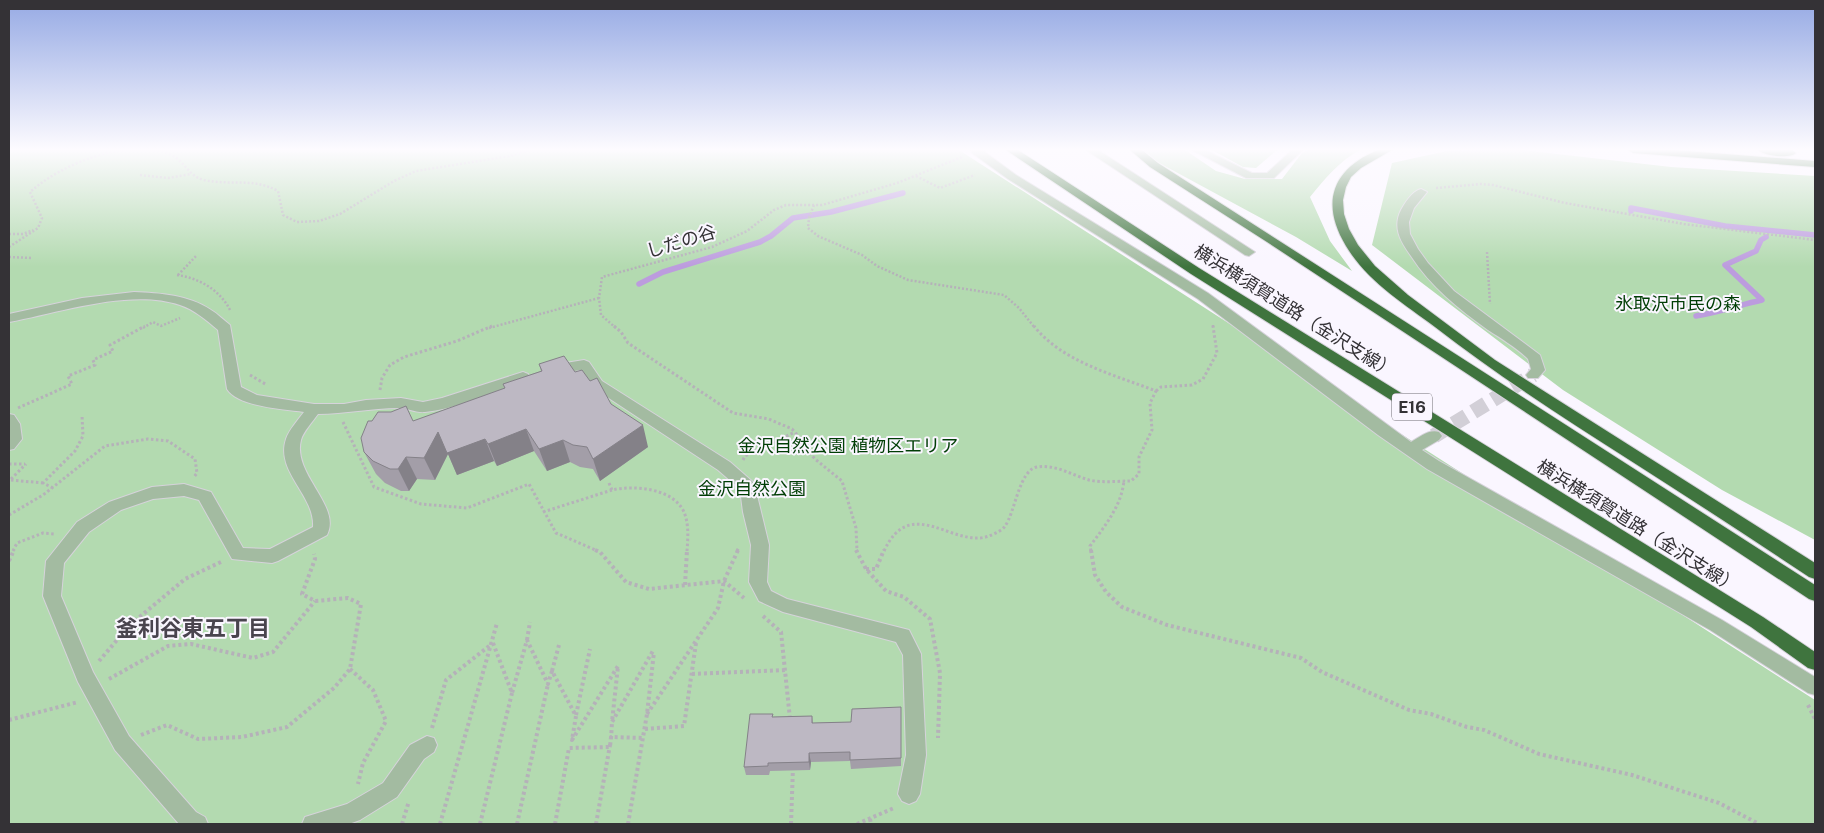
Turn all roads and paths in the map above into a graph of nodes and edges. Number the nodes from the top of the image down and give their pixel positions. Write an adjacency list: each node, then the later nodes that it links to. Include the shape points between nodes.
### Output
1 (33, 189): 14 (path, via 30,192 42,218)
2 (275, 189): 3 (path, via 283,215 297,222 340,214)
3 (381, 189)
4 (877, 189): 13 (path, しだの谷)
5 (1030, 189): 23 (lane)
6 (1069, 189): 71 (highway, 横浜横須賀道路（金沢支線） / E16)
7 (1151, 189): 18 (lane)
8 (1192, 189): 60 (highway)
9 (1338, 189): 57 (highway, via 1337,210 1343,231 1368,266 1394,289 1489,362)
10 (1427, 189): 12 (path)
11 (1506, 189): 16 (path, via 1684,224)
12 (1421, 192): 28 (lane, via 1403,217 1404,235 1424,266 1443,287 1465,309)
13 (814, 206): 24 (path, しだの谷, via 786,205 747,231 712,248 602,277); 32 (path, via 808,228 818,236 908,280 1004,295 1042,337 1081,362)
14 (38, 228): 15 (path, via 23,234); 17 (path)
15 (9, 234)
16 (1815, 240)
17 (9, 247)
18 (1249, 252)
19 (1487, 252): 28 (path)
20 (196, 255): 26 (path, via 178,275 188,275 211,288)
21 (9, 257): 22 (path)
22 (33, 258)
23 (1203, 296): 32 (path, via 1214,328 1217,353 1210,368 1194,386 1161,387); 42 (lane, via 1383,432)
24 (599, 298): 33 (path, via 498,324 404,357 390,365 382,378 380,390); 39 (path, via 601,315 621,332 628,343 733,413 783,423)
25 (200, 309): 27 (lane, via 174,299 134,296); 34 (lane, via 225,328 234,389 246,397); 36 (path, via 161,326 153,322 110,345 113,351 93,360 95,365 68,376 72,384)
26 (231, 314)
27 (9, 318)
28 (1492, 326): 30 (lane, via 1535,358 1538,370)
29 (246, 366): 31 (path, via 249,374)
30 (1533, 375)
31 (276, 387)
32 (1156, 391): 45 (path, via 1150,403 1152,430 1139,457 1139,474 1131,481)
33 (366, 405): 35 (lane); 44 (lane, via 401,403 424,407 539,372 584,365 597,384)
34 (314, 409): 35 (lane); 54 (lane, via 293,439 293,463 322,516 321,530)
35 (344, 409): 51 (path, via 343,421 374,487 421,504 467,508 529,484)
36 (9, 412)
37 (82, 415): 46 (path, via 83,436 75,451)
38 (9, 419): 41 (lane, via 14,439)
39 (795, 432): 44 (path, via 745,456); 45 (path, via 815,459 842,481 856,528 856,550 866,569 876,569 892,537 905,527 932,524 984,537 1005,527 1026,474 1036,467 1060,469 1090,480)
40 (1434, 436): 42 (lane)
41 (9, 445)
42 (1411, 449): 78 (lane, via 1433,465 1716,625)
43 (9, 464): 46 (path, via 26,464 11,480)
44 (736, 476): 92 (lane, via 748,488 750,512 760,545 758,582 765,596 783,605 902,636 912,654 916,755)
45 (1124, 480): 106 (path, via 1124,490 1107,524 1090,546 1095,576 1122,607 1167,625 1301,658 1322,672 1409,710 1484,730 1539,754 1632,775 1719,803)
46 (43, 482): 48 (path)
47 (609, 484): 50 (path)
48 (53, 488): 49 (path, via 105,446 148,439 168,441 195,459 197,473); 52 (path)
49 (184, 490): 53 (lane, via 152,493 115,506 83,527); 55 (lane, via 205,496)
50 (612, 490): 51 (path); 59 (path, via 622,487 659,491 680,507 687,534)
51 (543, 512): 59 (path, via 556,533 600,552 626,582 649,589)
52 (9, 514)
53 (76, 536): 56 (path, via 43,534 17,543); 77 (lane, via 55,561 52,596)
54 (309, 536): 55 (lane, via 272,556); 62 (path, via 315,559 302,594)
55 (238, 554): 77 (path, via 185,578 130,625 108,653)
56 (9, 561)
57 (1815, 572)
58 (724, 580): 59 (path); 61 (path); 67 (path, via 718,608)
59 (686, 585)
60 (1815, 594)
61 (745, 600)
62 (314, 601): 72 (path, via 348,598 361,604); 77 (path, via 273,652 253,658 191,644 168,646)
63 (759, 612): 73 (path, via 781,632)
64 (530, 622): 66 (path)
65 (497, 623): 68 (path)
66 (527, 640): 76 (path); 79 (path)
67 (697, 640): 75 (path); 80 (path)
68 (493, 643): 79 (path); 98 (path)
69 (560, 645): 74 (path)
70 (590, 649): 81 (path)
71 (1815, 662)
72 (350, 669): 88 (path, via 334,688 287,728 242,737 198,739 167,725); 93 (path, via 373,690 386,721 362,763)
73 (785, 670): 75 (path); 83 (path)
74 (552, 671): 76 (path); 81 (path)
75 (692, 674): 85 (path, via 684,726)
76 (548, 684): 100 (path)
77 (91, 687): 82 (path); 88 (lane)
78 (1815, 687)
79 (512, 693): 99 (path)
80 (647, 714): 84 (path, via 654,649); 85 (path)
81 (576, 716): 84 (path, via 572,740 618,666)
82 (9, 720)
83 (790, 720)
84 (612, 722): 86 (path)
85 (645, 729): 87 (path)
86 (611, 737): 87 (path); 90 (path)
87 (643, 738): 103 (path)
88 (122, 743): 96 (lane, via 188,819)
89 (427, 745): 93 (lane, via 417,752 390,790)
90 (610, 747): 101 (path, via 569,748); 102 (path)
91 (794, 758): 95 (path)
92 (909, 794): 94 (path, via 894,808)
93 (352, 813): 97 (lane)
94 (870, 822): 105 (path)
95 (792, 823): 104 (path)
96 (197, 824)
97 (313, 824)
98 (440, 824)
99 (480, 824)
100 (517, 824)
101 (555, 824)
102 (596, 824)
103 (628, 824)
104 (798, 824)
105 (858, 824)
106 (1759, 824)

